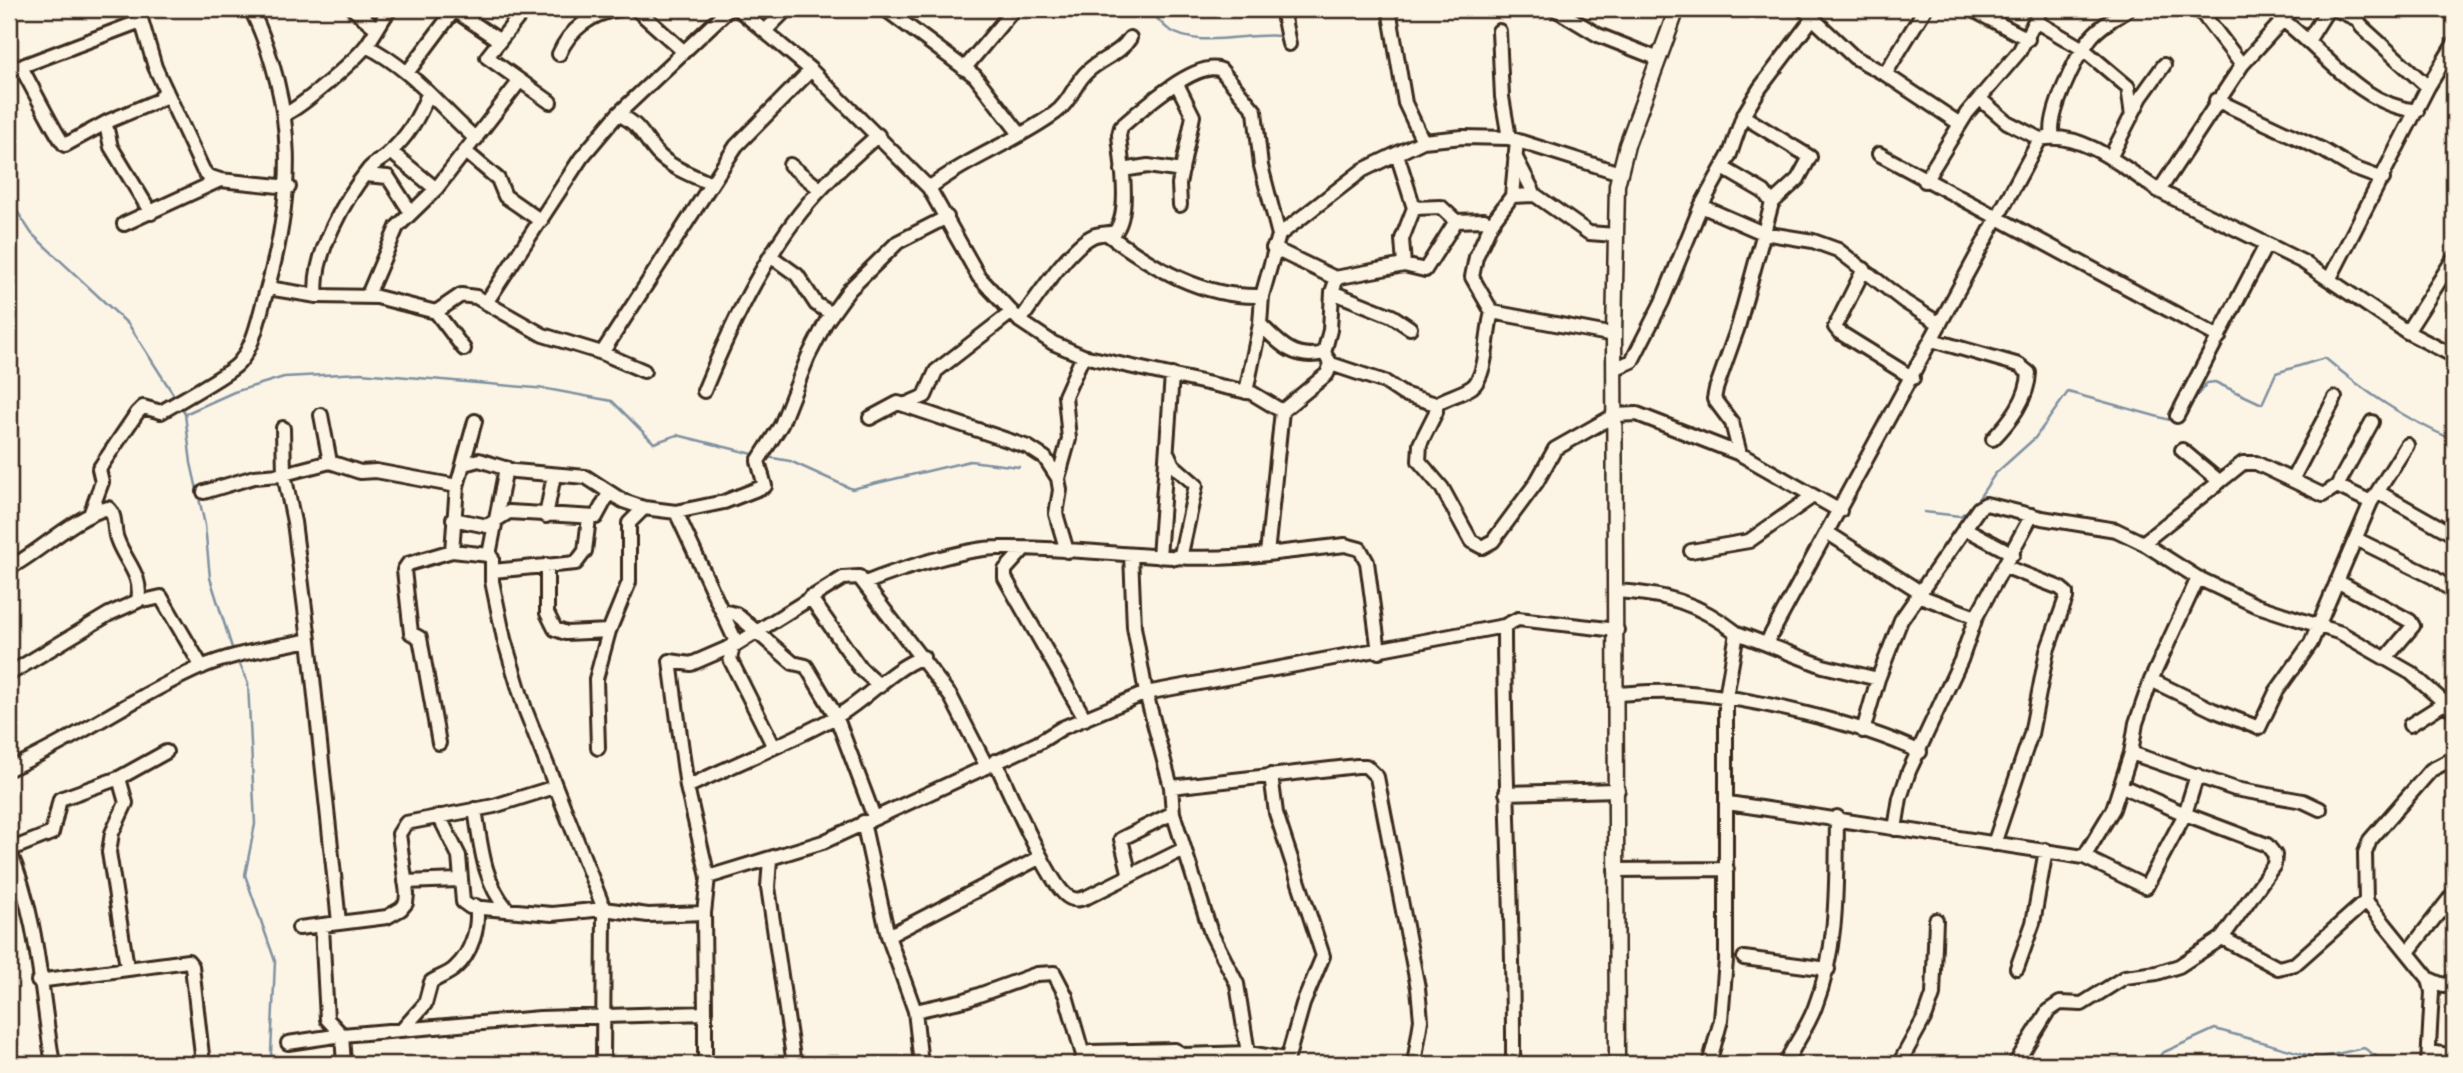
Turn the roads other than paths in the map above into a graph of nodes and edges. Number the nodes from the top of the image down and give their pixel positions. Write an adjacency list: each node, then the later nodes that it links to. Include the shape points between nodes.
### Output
1 (251, 9): 62 (street, via 268,47)
2 (353, 9): 32 (street)
3 (390, 9): 32 (street)
4 (455, 9): 37 (street); 51 (street)
5 (525, 9): 37 (street)
6 (574, 9): 29 (street)
7 (619, 9): 29 (street)
8 (636, 9): 43 (street)
9 (729, 9): 43 (street)
10 (738, 9): 33 (street)
11 (787, 9): 33 (street)
12 (885, 9): 49 (street)
13 (1014, 9): 49 (street)
14 (1282, 9): 39 (street)
15 (1389, 9): 73 (street, via 1405,103)
16 (1555, 9): 45 (street, via 1598,35)
17 (1677, 9): 45 (main road)
18 (1803, 9): 30 (street)
19 (1925, 9): 52 (street)
20 (1971, 9): 36 (street)
21 (2128, 9): 42 (street, via 2090,38)
22 (2199, 9): 47 (street)
23 (2293, 9): 31 (street)
24 (2328, 9): 38 (street)
25 (2335, 9): 26 (street)
26 (2358, 14): 55 (street, via 2362,27)
27 (139, 15): 48 (street); 56 (street)
28 (2039, 15): 36 (street); 42 (street)
29 (593, 17): 44 (street, via 576,27)
30 (1812, 19): 52 (street, via 1854,57); 64 (street)
31 (2284, 22): 38 (street); 47 (street)
32 (375, 27): 41 (street)
33 (765, 31): 50 (street)
34 (1499, 31): 72 (street, via 1502,97)
35 (1130, 38): 68 (street, via 1125,47 1079,79 1058,112)
36 (2028, 39): 58 (street)
37 (500, 41): 53 (street, via 488,60)
38 (2308, 41): 61 (street, via 2365,93)
39 (1289, 44)
40 (2454, 44): 55 (street)
41 (366, 46): 51 (street); 62 (street)
42 (2083, 49): 65 (street, via 2128,87); 70 (street)
43 (682, 50): 63 (street)
44 (559, 54)
45 (1659, 59): 85 (main road)
46 (2164, 65): 65 (street)
47 (2242, 65): 59 (street)
48 (15, 69): 67 (street, via 47,111 60,142 70,143)
49 (964, 69): 68 (street, via 990,92)
50 (811, 70): 69 (street); 90 (street, via 736,146)
51 (407, 73): 57 (street)
52 (1885, 74): 66 (street)
53 (519, 82): 60 (street); 71 (street)
54 (1177, 84): 83 (street, via 1121,127); 84 (street, via 1193,116); 113 (street, via 1215,67 1221,69 1255,111 1261,166)
55 (2428, 87): 61 (street)
56 (166, 90): 67 (street, via 159,100); 82 (street)
57 (428, 94): 71 (street); 74 (street)
58 (1980, 99): 66 (street); 70 (street, via 2007,122)
59 (2216, 100): 87 (street); 95 (street)
60 (551, 102)
61 (2417, 111): 87 (street)
62 (285, 114): 91 (street)
63 (618, 114): 90 (street, via 638,124 658,153 677,169); 107 (street, via 581,158)
64 (1743, 116): 81 (street); 99 (street, via 1810,157 1798,179)
65 (2132, 116): 79 (street)
66 (1960, 124): 89 (street)
67 (106, 125): 104 (street, via 111,147)
68 (1020, 134): 92 (street, via 953,169)
69 (878, 135): 92 (street); 94 (street)
70 (2046, 138): 79 (street, via 2067,138); 106 (street)
71 (476, 139): 75 (street)
72 (1513, 140): 73 (street, via 1463,137); 78 (street); 85 (street)
73 (1423, 141): 76 (street)
74 (391, 152): 86 (street); 93 (street)
75 (466, 152): 93 (street); 107 (street, via 498,179 505,196)
76 (1397, 154): 102 (street); 113 (street, via 1363,170)
77 (1879, 154): 89 (street)
78 (1515, 156): 97 (street); 98 (street)
79 (2110, 158): 95 (street)
80 (790, 165): 94 (street)
81 (1723, 168): 99 (street, via 1764,192); 101 (street)
82 (203, 170): 88 (street); 96 (street)
83 (1122, 170): 84 (street, via 1147,166); 112 (street, via 1122,216 1115,232)
84 (1182, 171): 100 (street)
85 (1620, 173): 114 (main road)
86 (365, 175): 103 (street, via 388,177); 125 (street, via 344,205 324,250)
87 (2383, 179): 122 (street)
88 (220, 180): 91 (street); 96 (street)
89 (1925, 181): 106 (street)
90 (711, 184): 141 (street)
91 (289, 187): 123 (street)
92 (929, 188): 105 (street)
93 (436, 189): 103 (street)
94 (820, 189): 117 (street)
95 (2159, 191): 115 (street)
96 (197, 193): 104 (street)
97 (1535, 195): 98 (street); 114 (street, via 1589,233)
98 (1511, 196): 110 (street)
99 (1772, 203): 111 (street)
100 (1180, 205)
101 (1702, 206): 111 (street); 145 (street, via 1632,361)
102 (1414, 208): 108 (street, via 1441,207); 119 (street, via 1402,239)
103 (410, 211): 127 (street, via 397,227)
104 (150, 213): 109 (street)
105 (947, 217): 131 (street, via 898,242 849,290); 132 (street, via 979,277)
106 (1997, 220): 134 (street); 138 (street)
107 (541, 221): 128 (street)
108 (1455, 221): 110 (street); 119 (street, via 1425,270)
109 (124, 224)
110 (1491, 224): 129 (street, via 1472,277)
111 (1763, 233): 120 (street, via 1813,241 1838,250); 166 (street, via 1714,399 1732,423)
112 (1107, 234): 126 (street, via 1188,285); 132 (street, via 1093,236)
113 (1279, 235): 116 (street)
114 (1615, 236): 137 (main road)
115 (2266, 245): 122 (street); 138 (street)
116 (1273, 248): 121 (street); 126 (street)
117 (772, 257): 131 (street, via 797,275 816,304); 149 (street, via 732,322)
118 (2454, 258): 136 (street)
119 (1404, 265): 121 (street)
120 (1864, 269): 134 (street); 148 (street, via 1835,327)
121 (1338, 278): 124 (street)
122 (2330, 278): 136 (street)
123 (268, 288): 125 (street); 183 (street, via 253,339 237,366 161,412 143,407 136,413 104,457 99,469 102,482)
124 (1332, 292): 135 (street); 144 (street)
125 (317, 296): 127 (street)
126 (1262, 296): 133 (street)
127 (368, 297): 130 (street, via 418,305)
128 (486, 303): 130 (street, via 461,295); 141 (street, via 543,335)
129 (1492, 312): 137 (street); 152 (street, via 1481,375 1472,387)
130 (441, 314): 140 (street)
131 (832, 314): 184 (street, via 808,357 781,425 758,461 765,486 724,502)
132 (1016, 316): 142 (street); 153 (street, via 936,371 925,396)
133 (1260, 324): 144 (street, via 1283,347); 150 (street)
134 (1940, 324): 139 (street)
135 (1410, 328)
136 (2407, 332): 143 (street)
137 (1614, 335): 145 (main road)
138 (2219, 337): 157 (street)
139 (1932, 340): 148 (street); 162 (street, via 2019,365 2029,373 2014,416)
140 (464, 349)
141 (602, 353): 146 (street)
142 (1083, 356): 147 (street); 172 (street, via 1065,396 1069,439)
143 (2454, 356)
144 (1328, 358): 152 (street, via 1403,394); 154 (street, via 1327,374)
145 (1614, 369): 156 (main road)
146 (644, 371)
147 (1172, 375): 150 (street); 165 (street)
148 (1913, 379): 182 (street)
149 (704, 391)
150 (1246, 391): 154 (street)
151 (2335, 398): 173 (street)
152 (1436, 404): 156 (street, via 1420,444 1419,461 1441,488 1471,541 1482,547 1493,541 1555,449)
153 (904, 405): 158 (street, via 892,405); 172 (street, via 1028,447 1045,458)
154 (1282, 411): 199 (street)
155 (321, 415): 167 (street)
156 (1615, 415): 166 (street, via 1637,414); 212 (main road)
157 (2177, 416)
158 (870, 418)
159 (475, 421): 168 (street)
160 (2372, 422): 176 (street)
161 (283, 428): 170 (street)
162 (1993, 439)
163 (2407, 445): 180 (street)
164 (2182, 450): 174 (street)
165 (1167, 453): 203 (street); 204 (street, via 1173,465 1196,485 1181,554)
166 (1740, 454): 179 (street)
167 (330, 462): 170 (street); 175 (street, via 360,472)
168 (464, 464): 169 (street, via 479,460); 175 (street)
169 (506, 468): 171 (street); 189 (street)
170 (284, 474): 177 (street, via 254,477); 225 (street)
171 (554, 475): 178 (street, via 586,477); 186 (street)
172 (1058, 478): 197 (street, via 1056,514)
173 (2292, 480): 174 (street, via 2248,462); 176 (street, via 2323,495)
174 (2220, 481): 194 (street)
175 (457, 486): 188 (street)
176 (2337, 486): 180 (street)
177 (204, 492)
178 (609, 493): 181 (street); 187 (street, via 601,512)
179 (1813, 496): 182 (street); 198 (street, via 1749,541)
180 (2374, 497): 192 (street); 193 (street)
181 (644, 508): 184 (street); 222 (street, via 629,523 629,582)
182 (1840, 511): 191 (street)
183 (91, 512): 207 (street); 232 (street, via 108,508 113,513 118,543 133,566 140,590 138,601)
184 (676, 512): 217 (street)
185 (2032, 515): 190 (street, via 1986,504); 194 (street, via 2116,530); 200 (street)
186 (546, 516): 187 (street); 189 (street, via 509,512)
187 (589, 518): 205 (street, via 581,558 576,563)
188 (453, 519): 189 (street, via 487,526); 196 (street)
189 (495, 523): 201 (street)
190 (1966, 529): 200 (street); 214 (street)
191 (1828, 533): 214 (street); 227 (street)
192 (2454, 534)
193 (2356, 539): 210 (street); 213 (street)
194 (2143, 543): 209 (street)
195 (1024, 549): 197 (street); 211 (street, via 996,547 900,569); 241 (street, via 1005,570 1005,578)
196 (452, 551): 201 (street); 244 (street, via 408,564 404,570 411,633 420,638)
197 (1067, 551): 202 (street)
198 (1691, 551)
199 (1267, 554): 204 (street); 228 (street, via 1345,545 1360,549 1367,562)
200 (2012, 554): 206 (street)
201 (489, 555): 208 (street)
202 (1131, 555): 203 (street); 236 (street, via 1134,627)
203 (1159, 557): 204 (street)
204 (1176, 558)
205 (547, 565): 208 (street); 222 (street, via 547,613 555,629 566,633)
206 (2006, 566): 218 (street); 271 (street, via 2060,588 2066,598 2047,651 2031,734)
207 (9, 568)
208 (493, 571): 257 (street, via 504,639 524,709)
209 (2198, 578): 219 (street, via 2255,605); 234 (street)
210 (2337, 581): 219 (street); 230 (street, via 2410,621 2410,633)
211 (865, 583): 215 (street, via 859,577 843,578); 229 (street)
212 (1616, 591): 221 (main road); 224 (street, via 1681,600 1715,615)
213 (2454, 592)
214 (1921, 594): 218 (street); 233 (street, via 1901,620)
215 (810, 597): 223 (street); 235 (street, via 860,668)
216 (148, 600): 231 (street, via 161,597)
217 (723, 611): 223 (street, via 736,614); 226 (street)
218 (1976, 617): 248 (street)
219 (2317, 625): 230 (street); 234 (street, via 2311,643 2276,692 2259,728)
220 (1504, 626): 221 (street, via 1518,620); 228 (street); 261 (street)
221 (1617, 630): 237 (main road)
222 (610, 631): 246 (street, via 596,679)
223 (757, 632): 226 (street); 240 (street, via 793,663 806,666)
224 (1737, 633): 227 (street); 238 (street)
225 (309, 640): 231 (street); 291 (street)
226 (735, 645): 245 (street, via 730,659); 258 (street, via 691,664 670,661)
227 (1766, 645): 233 (street, via 1823,666)
228 (1379, 652): 236 (street)
229 (923, 657): 235 (street, via 901,665); 251 (street)
230 (2386, 658): 239 (street)
231 (202, 667): 252 (street)
232 (9, 674)
233 (1878, 679): 243 (street)
234 (2151, 680): 249 (street)
235 (880, 687): 240 (street)
236 (1146, 693): 241 (street); 259 (street)
237 (1616, 694): 238 (street, via 1674,691); 260 (main road)
238 (1726, 697): 243 (street); 262 (street)
239 (2450, 706): 242 (street)
240 (836, 716): 245 (street); 269 (street)
241 (1085, 719): 251 (street)
242 (2410, 725)
243 (1863, 731): 248 (street)
244 (439, 743)
245 (773, 745): 258 (street)
246 (598, 748)
247 (166, 752): 255 (street)
248 (1920, 752): 270 (street, via 1903,789)
249 (2131, 753): 254 (street); 256 (street)
250 (2454, 758): 285 (street, via 2431,770 2370,840 2365,853)
251 (990, 763): 269 (street); 276 (street)
252 (9, 769)
253 (1271, 775): 259 (street); 315 (street, via 1276,813 1323,956); 323 (street, via 1366,766 1377,778 1418,988 1421,1020)
254 (2197, 775): 264 (street); 266 (street)
255 (119, 778): 273 (street, via 60,799 52,833); 298 (street, via 126,803 109,852)
256 (2122, 786): 266 (street); 275 (street)
257 (555, 787): 263 (street); 288 (street)
258 (687, 787): 281 (street)
259 (1171, 787): 265 (street)
260 (1618, 790): 261 (street); 279 (main road)
261 (1506, 793): 324 (street, via 1514,958)
262 (1728, 803): 268 (street); 278 (street)
263 (475, 809): 267 (street); 287 (street, via 485,871 498,900)
264 (2320, 809)
265 (1173, 813): 272 (street); 280 (street, via 1121,839)
266 (2185, 814): 275 (street, via 2147,887); 295 (street, via 2249,836 2275,855 2266,878)
267 (439, 816): 282 (street, via 459,856); 283 (street, via 406,822 402,827)
268 (1837, 817): 270 (street); 300 (street, via 1836,912)
269 (868, 819): 277 (street, via 823,842); 294 (street)
270 (1895, 829): 271 (street)
271 (1994, 844): 274 (street)
272 (1184, 849): 280 (street); 310 (street, via 1211,933 1237,984)
273 (9, 850): 302 (street, via 22,879)
274 (2046, 850): 275 (street); 299 (street, via 2033,923)
275 (2084, 857)
276 (1041, 858): 280 (street, via 1062,892 1077,901); 294 (street)
277 (770, 859): 281 (street); 321 (street, via 768,887)
278 (1727, 869): 279 (street); 326 (street, via 1721,1020)
279 (1615, 870): 325 (main road)
280 (1130, 876)
281 (708, 877): 289 (street)
282 (459, 880): 283 (street); 286 (street, via 463,902)
283 (405, 882): 291 (street, via 406,903 401,909 387,917)
284 (2454, 892): 296 (street)
285 (2366, 901): 295 (street, via 2295,964 2278,968); 296 (street)
286 (476, 906): 287 (street); 307 (street, via 477,925 460,964 431,982 425,1004)
287 (508, 909): 288 (street, via 552,914)
288 (604, 909): 289 (street, via 648,915); 306 (street)
289 (704, 913): 305 (street)
290 (1936, 920): 328 (street, via 1933,995)
291 (339, 922): 292 (street)
292 (322, 927): 293 (street); 308 (street, via 327,1019)
293 (299, 928)
294 (888, 936): 304 (street)
295 (2222, 938): 329 (street, via 2179,965 2125,977 2082,1004 2060,1003 2048,1011)
296 (2408, 952): 301 (street)
297 (1745, 958): 300 (street)
298 (127, 967): 302 (street); 317 (street, via 191,963)
299 (2017, 968)
300 (1828, 969): 327 (street, via 1815,1009)
301 (2429, 979): 303 (street, via 2443,985); 312 (street)
302 (38, 981): 316 (street)
303 (2454, 982)
304 (915, 1011): 313 (street, via 965,1000 1037,974 1054,973 1066,996); 322 (street)
305 (705, 1013): 306 (street); 320 (street)
306 (604, 1016): 307 (street); 319 (street)
307 (402, 1030): 308 (street)
308 (342, 1035): 309 (street); 318 (street)
309 (288, 1043)
310 (1248, 1053): 314 (street); 315 (street)
311 (2454, 1056): 312 (street)
312 (2429, 1058)
313 (1082, 1059): 314 (street, via 1090,1052 1175,1050)
314 (1184, 1060)
315 (1286, 1062)
316 (53, 1064)
317 (203, 1064)
318 (344, 1064)
319 (603, 1064)
320 (705, 1064)
321 (794, 1064)
322 (921, 1064)
323 (1414, 1064)
324 (1513, 1064)
325 (1618, 1064)
326 (1709, 1064)
327 (1785, 1064)
328 (1899, 1064)
329 (2015, 1064)

